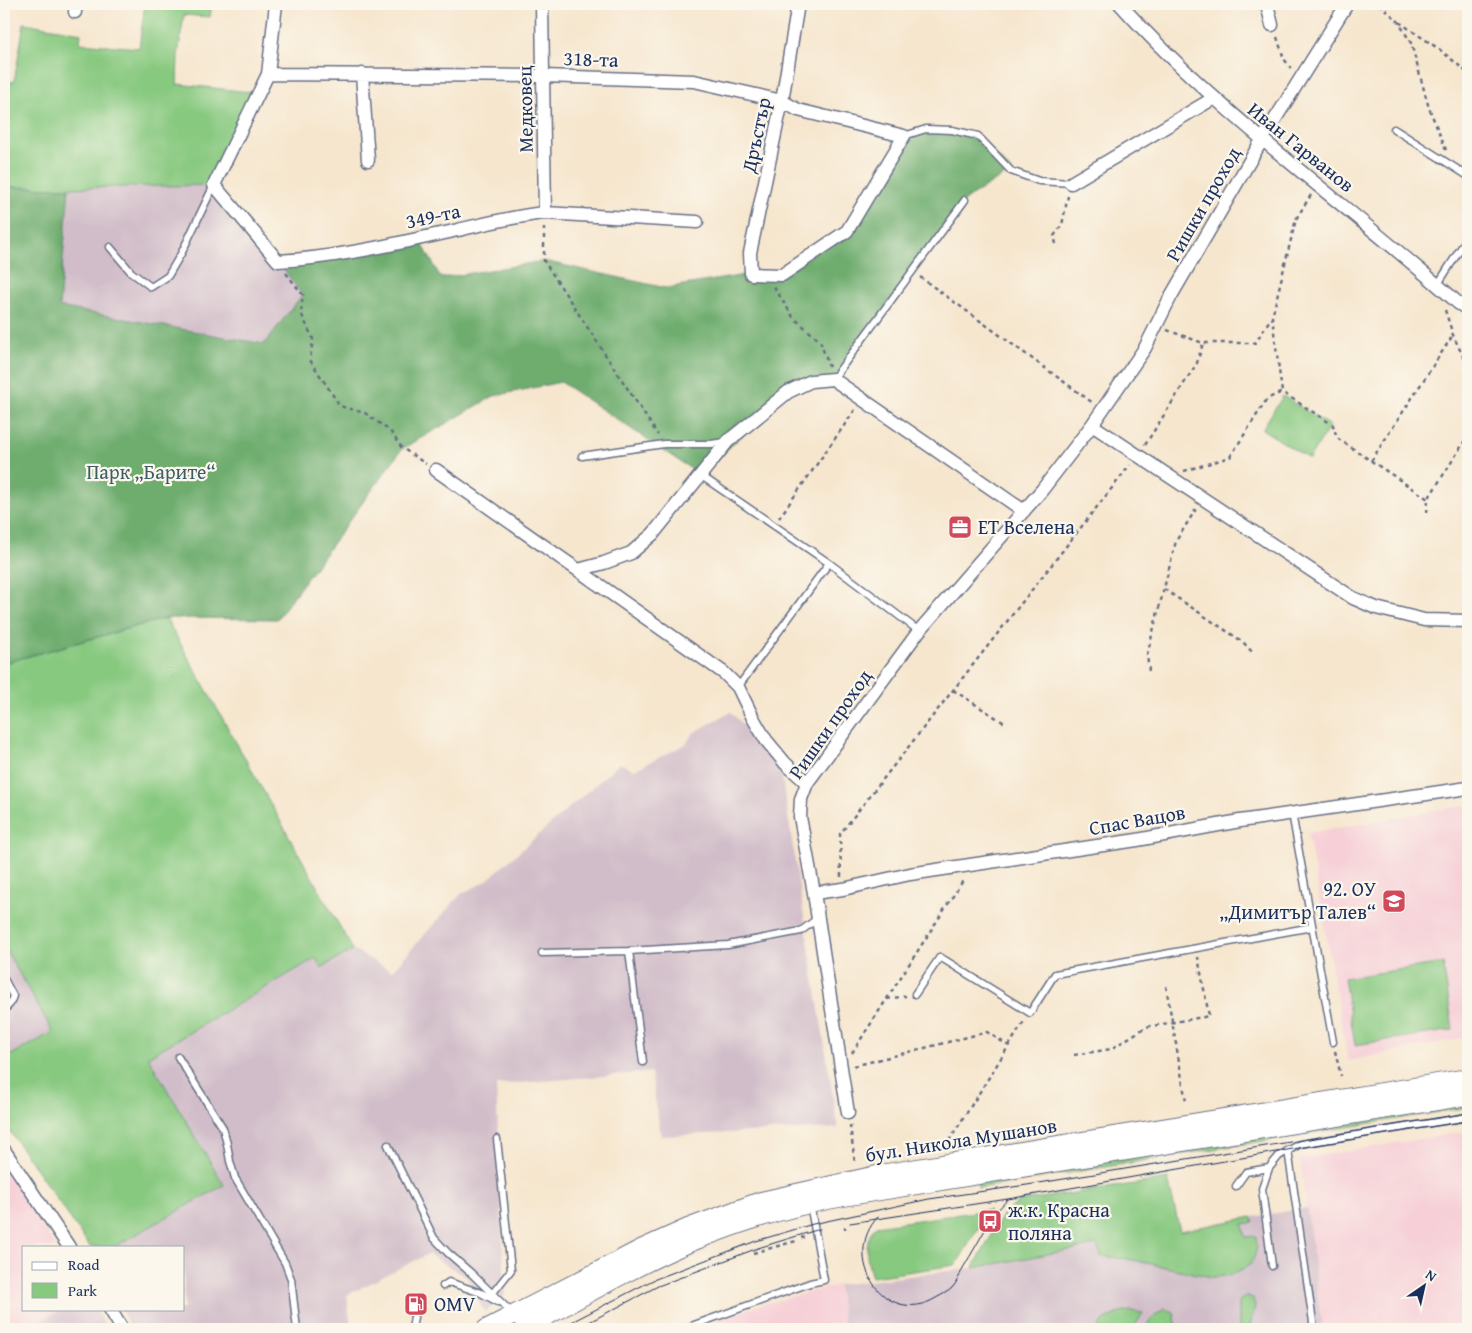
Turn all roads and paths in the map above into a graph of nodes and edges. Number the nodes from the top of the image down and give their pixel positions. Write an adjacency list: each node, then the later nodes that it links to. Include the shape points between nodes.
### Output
1 (276, 4): 11 (street)
2 (542, 4): 14 (street, Медковец)
3 (798, 4): 16 (street, Дръстър)
4 (1120, 4): 15 (street, Иван Гарванов, via 1148,36)
5 (1267, 4): 9 (street)
6 (1347, 4): 13 (street, Ришки проход)
7 (1379, 4): 8 (path)
8 (1398, 21): 10 (path, via 1439,48); 21 (path, via 1411,44 1429,108)
9 (1272, 25): 13 (path, via 1284,60)
10 (1468, 73)
11 (268, 74): 12 (street, 318-та); 24 (street)
12 (362, 74): 14 (street, 318-та); 20 (street)
13 (1302, 75): 19 (street, Ришки проход)
14 (544, 76): 16 (street, 318-та, via 694,81); 27 (street, Медковец)
15 (1214, 98): 19 (street, Иван Гарванов); 23 (street)
16 (782, 101): 18 (street, 318-та, via 798,110); 18 (street, Дръстър, via 750,252 751,274 782,275 847,231)
17 (1394, 129): 21 (lane)
18 (904, 136): 23 (lane, via 926,129 978,136 1011,171 1039,180)
19 (1262, 140): 25 (street, Иван Гарванов); 39 (street, Ришки проход, via 1171,296)
20 (368, 160)
21 (1453, 165): 22 (lane)
22 (1468, 176)
23 (1071, 183): 30 (path, via 1062,225 1054,236)
24 (214, 185): 31 (lane, via 168,276 151,287 131,272); 32 (street)
25 (1318, 185): 34 (street, Иван Гарванов); 38 (path, via 1296,219)
26 (965, 200): 33 (lane)
27 (545, 213): 28 (street, 349-та); 32 (street, 349-та, via 312,260); 50 (path, via 544,261)
28 (697, 222)
29 (1468, 237): 34 (lane)
30 (1056, 244)
31 (110, 247)
32 (278, 262): 54 (path, via 303,295 301,313 313,339 310,360 340,406 365,413 390,431 402,448)
33 (912, 271): 43 (lane); 46 (path)
34 (1438, 284): 36 (street, Иван Гарванов)
35 (774, 286): 43 (path, via 793,317 820,341)
36 (1468, 309)
37 (1445, 310): 40 (path)
38 (1272, 317): 41 (path, via 1255,343); 44 (path)
39 (1157, 326): 41 (path); 46 (street, Ришки проход, via 1146,348)
40 (1453, 335): 42 (path); 53 (path)
41 (1203, 343): 51 (path, via 1197,363)
42 (1468, 367)
43 (833, 380): 45 (street); 49 (street, via 811,381 788,392)
44 (1282, 392): 53 (path, via 1332,425 1337,438); 56 (path, via 1267,399 1230,457)
45 (862, 400): 59 (street); 61 (path)
46 (1103, 410): 47 (street, Ришки проход)
47 (1092, 425): 51 (street); 59 (street, Ришки проход)
48 (1468, 436): 58 (path)
49 (728, 441): 50 (lane); 55 (street)
50 (664, 444): 52 (lane)
51 (1138, 455): 56 (street); 70 (path)
52 (582, 456)
53 (1371, 461): 58 (path)
54 (436, 470): 63 (street)
55 (700, 475): 61 (lane); 63 (street, via 653,534 631,553)
56 (1168, 475): 57 (street)
57 (1203, 498): 64 (path, via 1176,541); 65 (street, via 1353,598 1376,608 1424,620)
58 (1428, 499): 60 (path)
59 (1024, 511): 66 (street, Ришки проход)
60 (1427, 513)
61 (773, 525): 62 (lane)
62 (829, 563): 66 (lane); 69 (lane)
63 (578, 570): 69 (street, via 724,673)
64 (1164, 589): 67 (path, via 1242,642); 68 (path, via 1147,656)
65 (1468, 621)
66 (919, 631): 72 (street, Ришки проход)
67 (1254, 654)
68 (1149, 671)
69 (738, 687): 72 (street, via 766,740)
70 (953, 690): 71 (path); 76 (path, via 840,834)
71 (1006, 724)
72 (807, 783): 77 (street, Ришки проход, via 801,800 800,818)
73 (1468, 788): 74 (street, Спас Вацов)
74 (1292, 813): 75 (street, Спас Вацов); 79 (lane)
75 (972, 865): 76 (street, Спас Вацов); 86 (path)
76 (843, 889): 77 (street, Спас Вацов)
77 (814, 893): 78 (street, Ришки проход)
78 (818, 918): 81 (lane, via 801,931 759,940); 95 (street, Ришки проход)
79 (1312, 927): 80 (lane); 90 (lane)
80 (1197, 948): 88 (lane, via 1055,974); 89 (path, via 1209,1016)
81 (629, 951): 82 (lane); 94 (lane)
82 (542, 953)
83 (4, 979): 87 (lane, via 13,996)
84 (1166, 986): 89 (path)
85 (915, 994): 86 (path); 88 (lane, via 940,956)
86 (887, 999): 95 (path)
87 (4, 1010)
88 (1030, 1013): 91 (path)
89 (1172, 1022): 92 (path, via 1146,1027 1111,1049); 99 (path)
90 (1333, 1042): 96 (path)
91 (1009, 1046): 95 (path, via 986,1032); 103 (path)
92 (1074, 1055)
93 (178, 1057): 121 (lane, via 223,1128 235,1178 285,1262 291,1279)
94 (642, 1062)
95 (842, 1069): 100 (street, Ришки проход)
96 (1341, 1076)
97 (1468, 1078): 110 (main road, бул. Никола Мушанов, via 881,1174)
98 (1468, 1096): 110 (main road, бул. Никола Мушанов, via 877,1191)
99 (1186, 1102)
100 (848, 1114): 107 (path)
101 (1468, 1117): 106 (lane, via 1300,1144)
102 (497, 1139): 116 (lane, via 511,1270)
103 (950, 1141)
104 (388, 1145): 116 (lane, via 434,1238)
105 (4, 1150): 112 (street)
106 (1288, 1150): 108 (lane); 125 (lane)
107 (855, 1158)
108 (1269, 1168): 109 (lane, via 1246,1172); 114 (lane, via 1262,1189)
109 (1236, 1186)
110 (808, 1198): 118 (main road, бул. Никола Мушанов, via 761,1202 688,1228); 124 (lane, via 824,1280)
111 (796, 1241): 113 (path)
112 (68, 1246)
113 (753, 1253)
114 (1272, 1266)
115 (443, 1286): 118 (lane, via 449,1282 481,1293)
116 (492, 1294): 118 (lane)
117 (111, 1310): 120 (street)
118 (513, 1316): 123 (main road, бул. Никола Мушанов)
119 (414, 1317): 122 (lane)
120 (122, 1329)
121 (297, 1329)
122 (412, 1329)
123 (486, 1329)
124 (683, 1329)
125 (1314, 1329)

